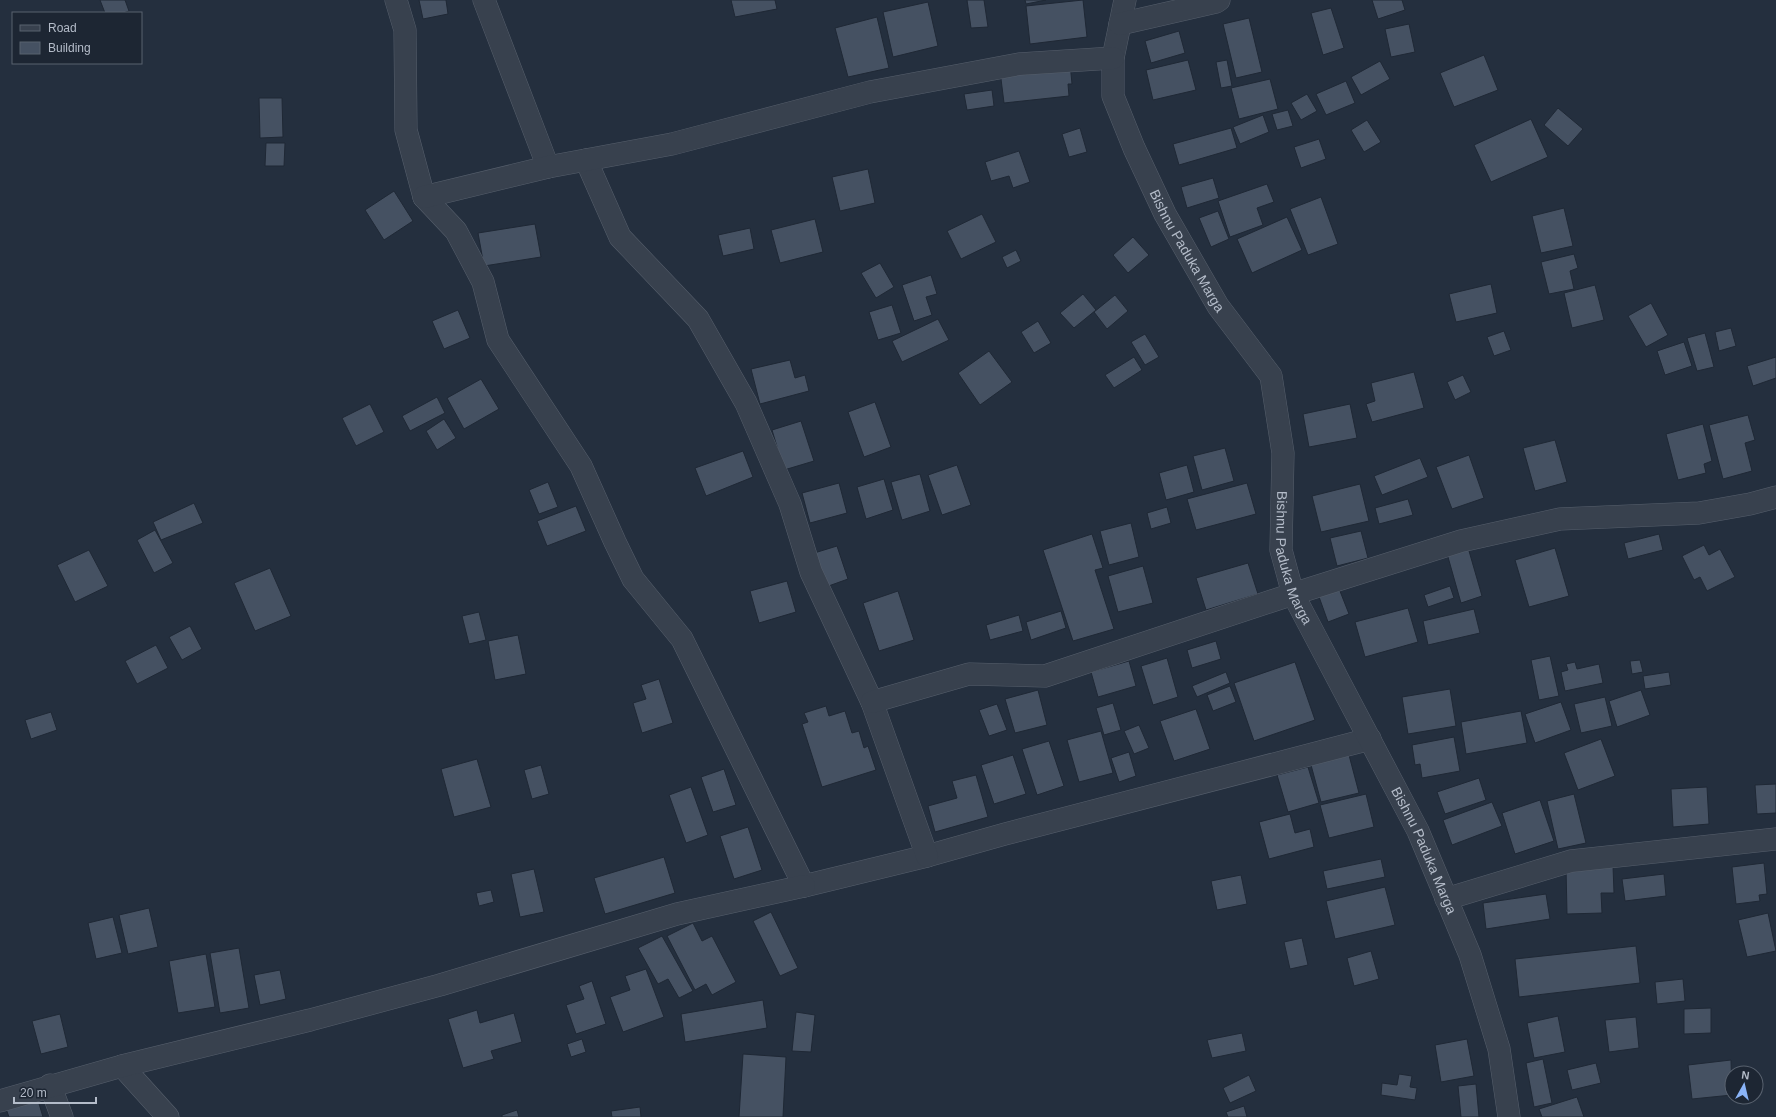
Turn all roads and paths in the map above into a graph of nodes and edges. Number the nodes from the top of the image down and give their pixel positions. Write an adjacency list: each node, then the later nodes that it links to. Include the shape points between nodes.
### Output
1 (396, 0): 9 (street, via 405,30 406,130)
2 (484, 0): 8 (street)
3 (1125, 0): 5 (street, Bishnu Paduka Marga)
4 (1219, 0): 5 (street)
5 (1120, 24): 6 (street, Bishnu Paduka Marga)
6 (1113, 58): 7 (street, via 1019,64 870,92 672,144); 11 (street, Bishnu Paduka Marga, via 1113,96 1165,214 1218,306 1271,376 1283,453 1281,550)
7 (586, 160): 8 (street); 12 (street, via 620,237 698,319 746,403 790,504 811,572)
8 (548, 167): 9 (street)
9 (424, 197): 16 (street, via 456,231 483,282 498,340 581,466 633,578 682,639)
10 (1776, 496): 11 (street, via 1750,504 1699,513 1560,518 1461,541)
11 (1293, 594): 12 (street, via 1045,676 969,674); 13 (street, Bishnu Paduka Marga)
12 (872, 702): 15 (street)
13 (1370, 739): 15 (street); 17 (street, Bishnu Paduka Marga, via 1418,831)
14 (1776, 839): 17 (street, via 1571,861)
15 (927, 856): 16 (street)
16 (804, 886): 18 (street, via 677,914 409,993)
17 (1446, 899): 23 (street, Bishnu Paduka Marga, via 1470,955 1499,1049)
18 (122, 1066): 19 (street); 22 (street)
19 (50, 1085): 20 (street); 21 (street)
20 (0, 1101)
21 (62, 1117)
22 (168, 1117)
23 (1509, 1117)

